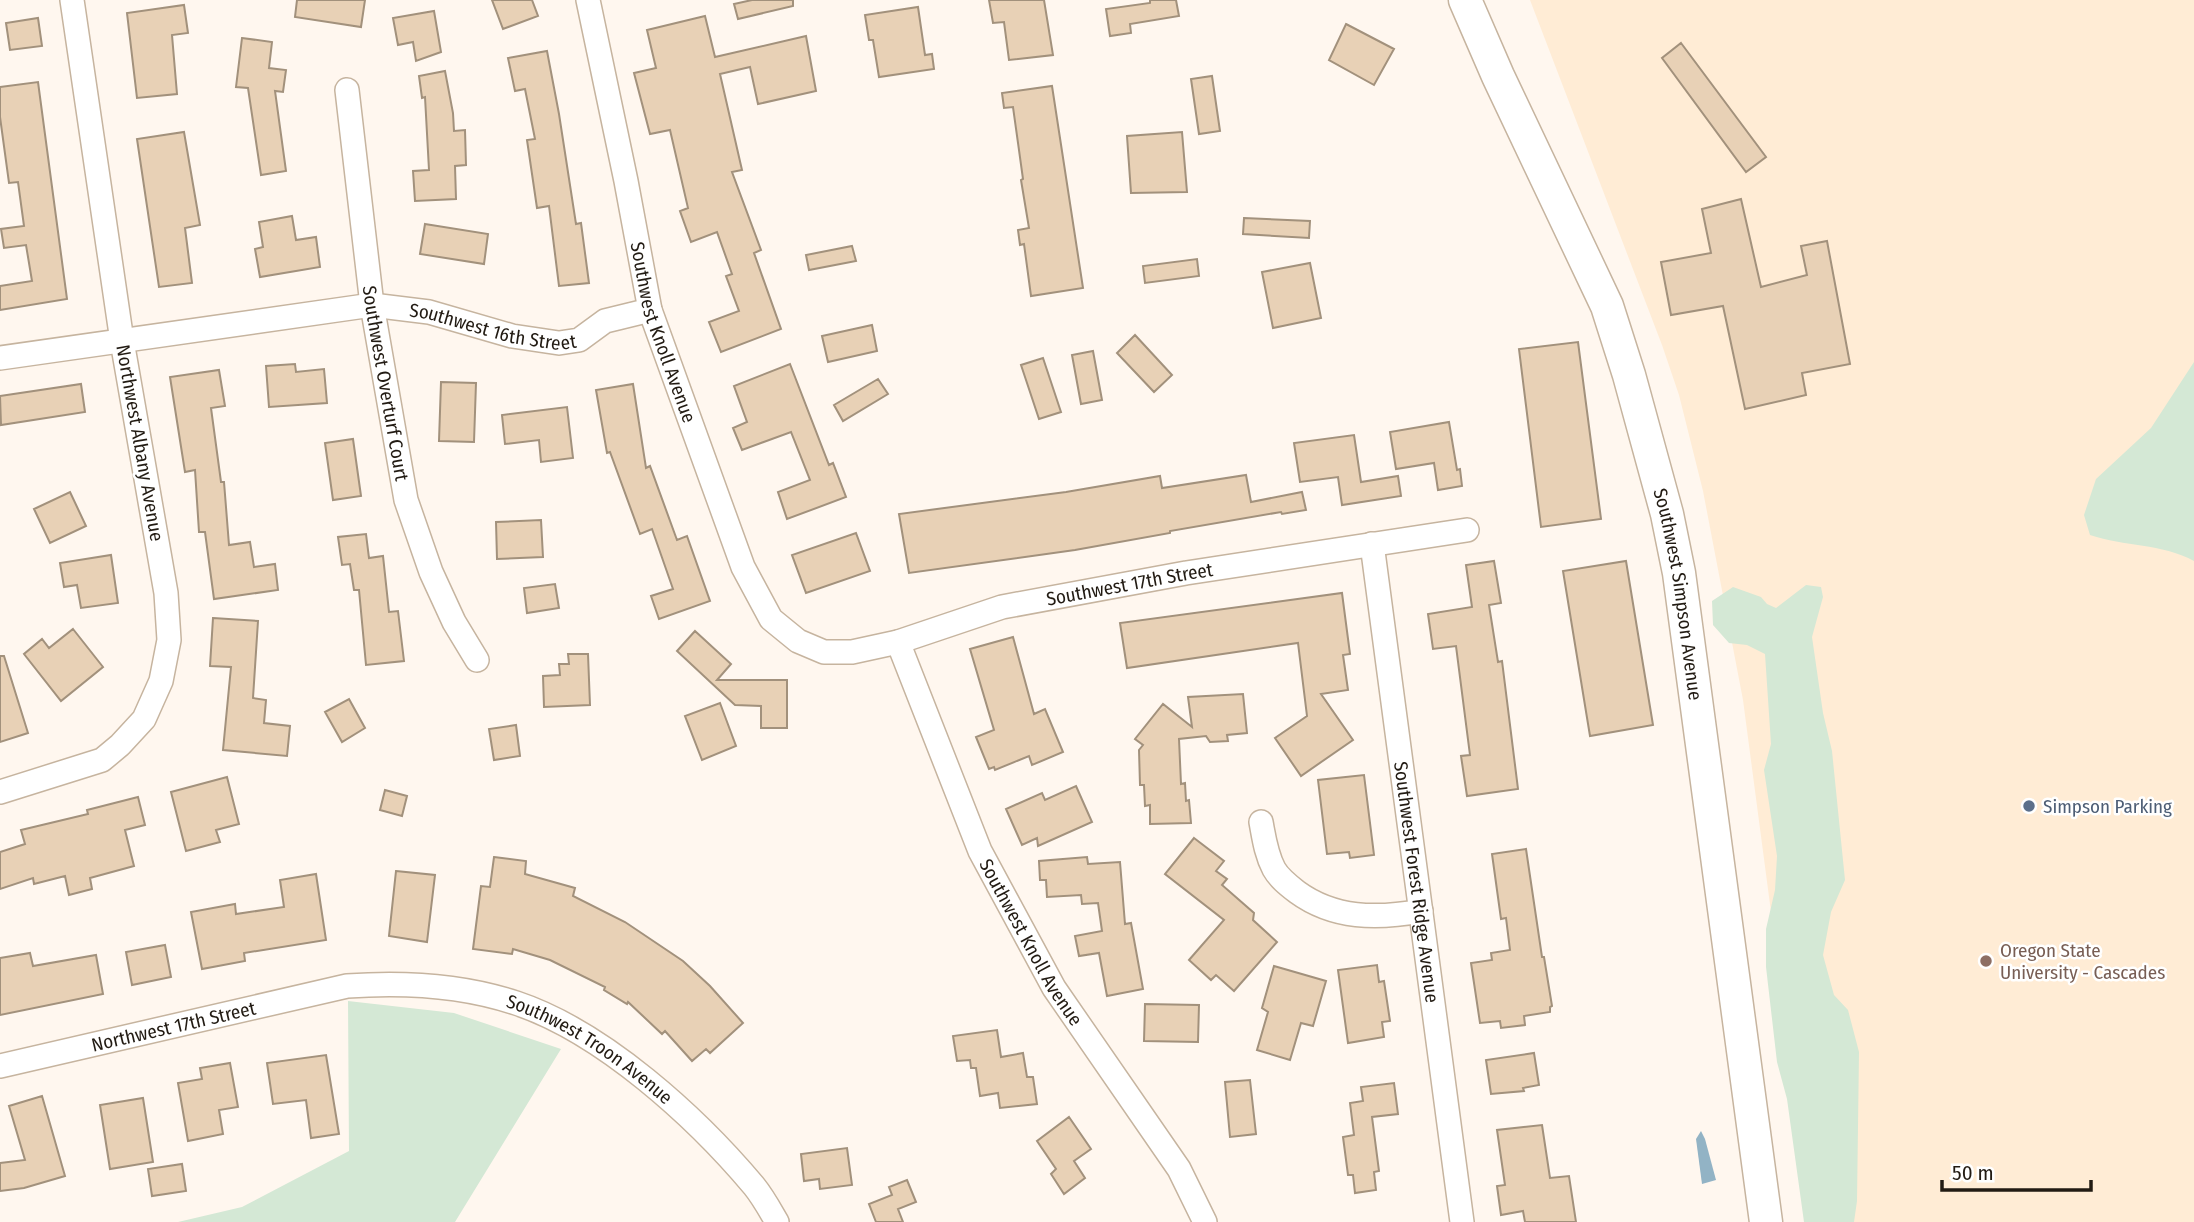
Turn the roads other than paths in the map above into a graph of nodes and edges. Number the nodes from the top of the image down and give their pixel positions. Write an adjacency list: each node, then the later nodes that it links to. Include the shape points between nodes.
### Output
1 (72, 0): 7 (street, Northwest Albany Avenue)
2 (588, 0): 6 (street, Southwest Knoll Avenue)
3 (1465, 0): 22 (street, Southwest Simpson Avenue, via 1607,306 1667,514 1679,573)
4 (348, 90): 5 (street, Southwest Overturf Court)
5 (372, 305): 6 (street, Southwest 16th Street, via 429,312 512,336 559,343 579,340 606,321); 7 (street, Southwest 16th Street); 13 (street, Southwest Overturf Court, via 406,500 437,584)
6 (650, 310): 11 (street, Southwest Knoll Avenue, via 743,567 771,619)
7 (122, 341): 8 (street, Southwest 16th Street); 14 (street, Northwest Albany Avenue, via 166,593 169,640 161,681 144,719 102,760)
8 (0, 358)
9 (1467, 530): 10 (street, Southwest 17th Street)
10 (1372, 544): 12 (street, Southwest 17th Street, via 1002,607); 16 (street, Southwest Forest Ridge Avenue)
11 (798, 641): 12 (street, Southwest 17th Street, via 824,652 852,652)
12 (898, 642): 20 (street, Southwest Knoll Avenue, via 980,851 1054,988 1179,1169)
13 (477, 660)
14 (0, 792)
15 (1261, 822): 16 (street, via 1275,872 1310,900 1358,915)
16 (1421, 911): 21 (street, Southwest Forest Ridge Avenue)
17 (347, 986): 18 (street, Northwest 17th Street); 19 (street, Southwest Troon Avenue, via 396,983 450,988 515,1003 565,1024 681,1109 755,1188)
18 (0, 1066)
19 (777, 1222)
20 (1205, 1222)
21 (1462, 1222)
22 (1766, 1222)

